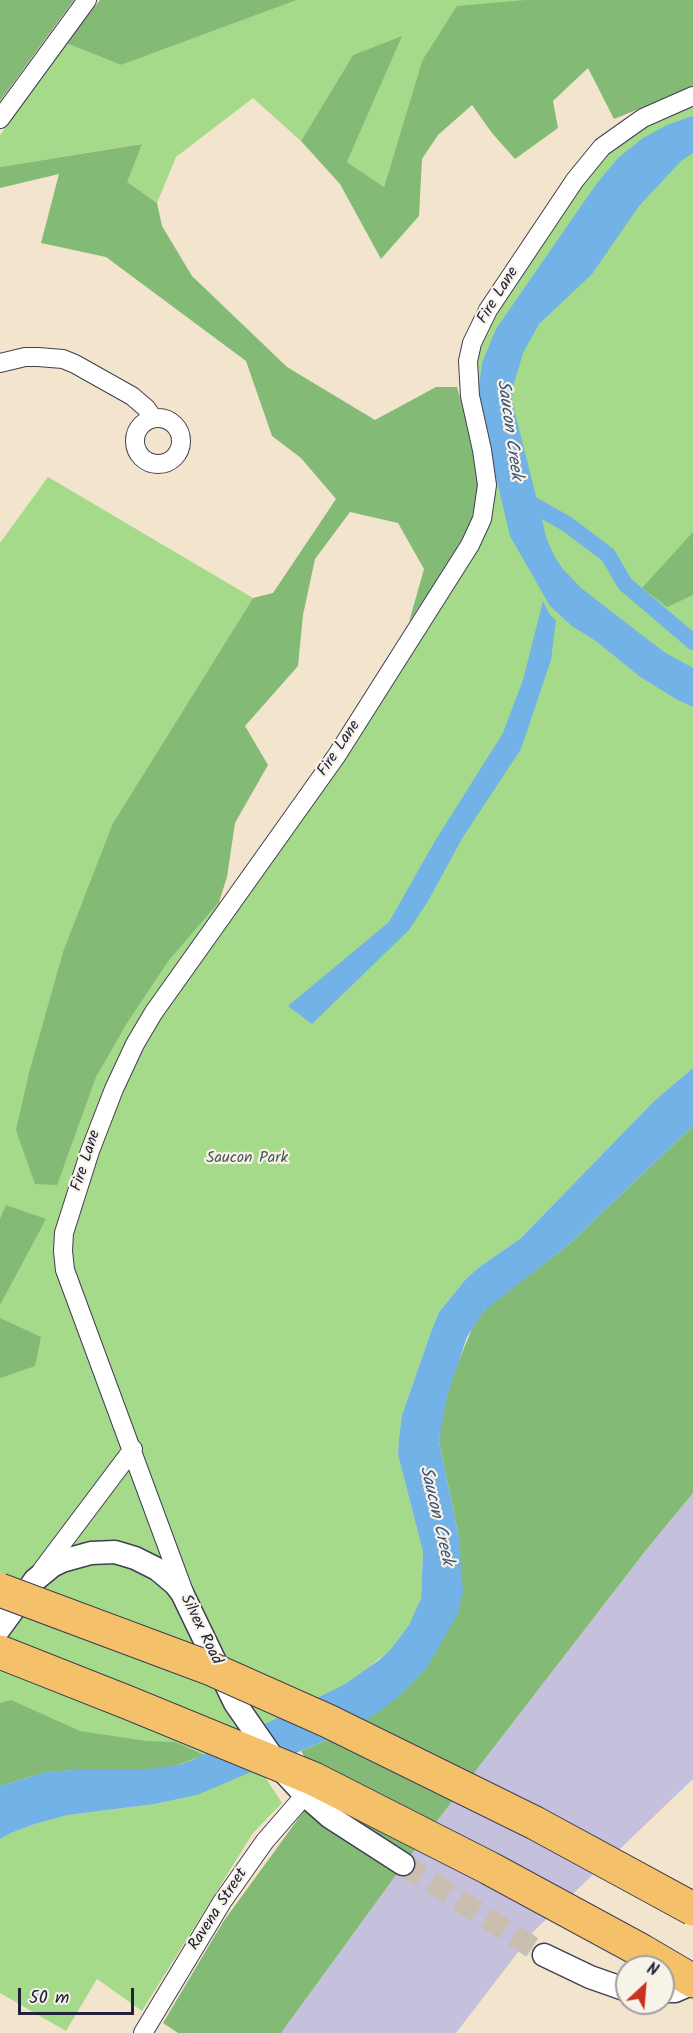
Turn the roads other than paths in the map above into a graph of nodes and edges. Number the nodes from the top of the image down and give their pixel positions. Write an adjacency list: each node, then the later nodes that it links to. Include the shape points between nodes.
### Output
1 (87, 0): 3 (street)
2 (693, 96): 6 (street, Fire Lane, via 643,118 602,147 574,180 488,310 468,361 470,396 483,450 486,485 482,519 470,545 337,755 154,1012 104,1110 64,1233 63,1251 65,1270)
3 (0, 119)
4 (0, 363): 5 (street, via 38,357 75,364 132,396)
5 (153, 418)
6 (133, 1449): 7 (street); 9 (street, Fire Lane)
7 (35, 1580): 9 (street, Silvex Road, via 62,1561 91,1553 115,1552 165,1575); 10 (street, Silvex Road)
8 (0, 1590): 14 (highway, bridge, via 180,1656 328,1721 536,1822)
9 (188, 1603): 12 (street, Silvex Road, via 244,1718)
10 (0, 1628)
11 (0, 1653): 16 (highway, via 314,1779 489,1868)
12 (305, 1795): 13 (street, via 345,1828); 19 (street, Ravena Street, via 265,1841 222,1902)
13 (403, 1864)
14 (693, 1909)
15 (544, 1955): 17 (street)
16 (693, 1982): 18 (street)
17 (615, 1986)
18 (675, 1991)
19 (143, 2033)

